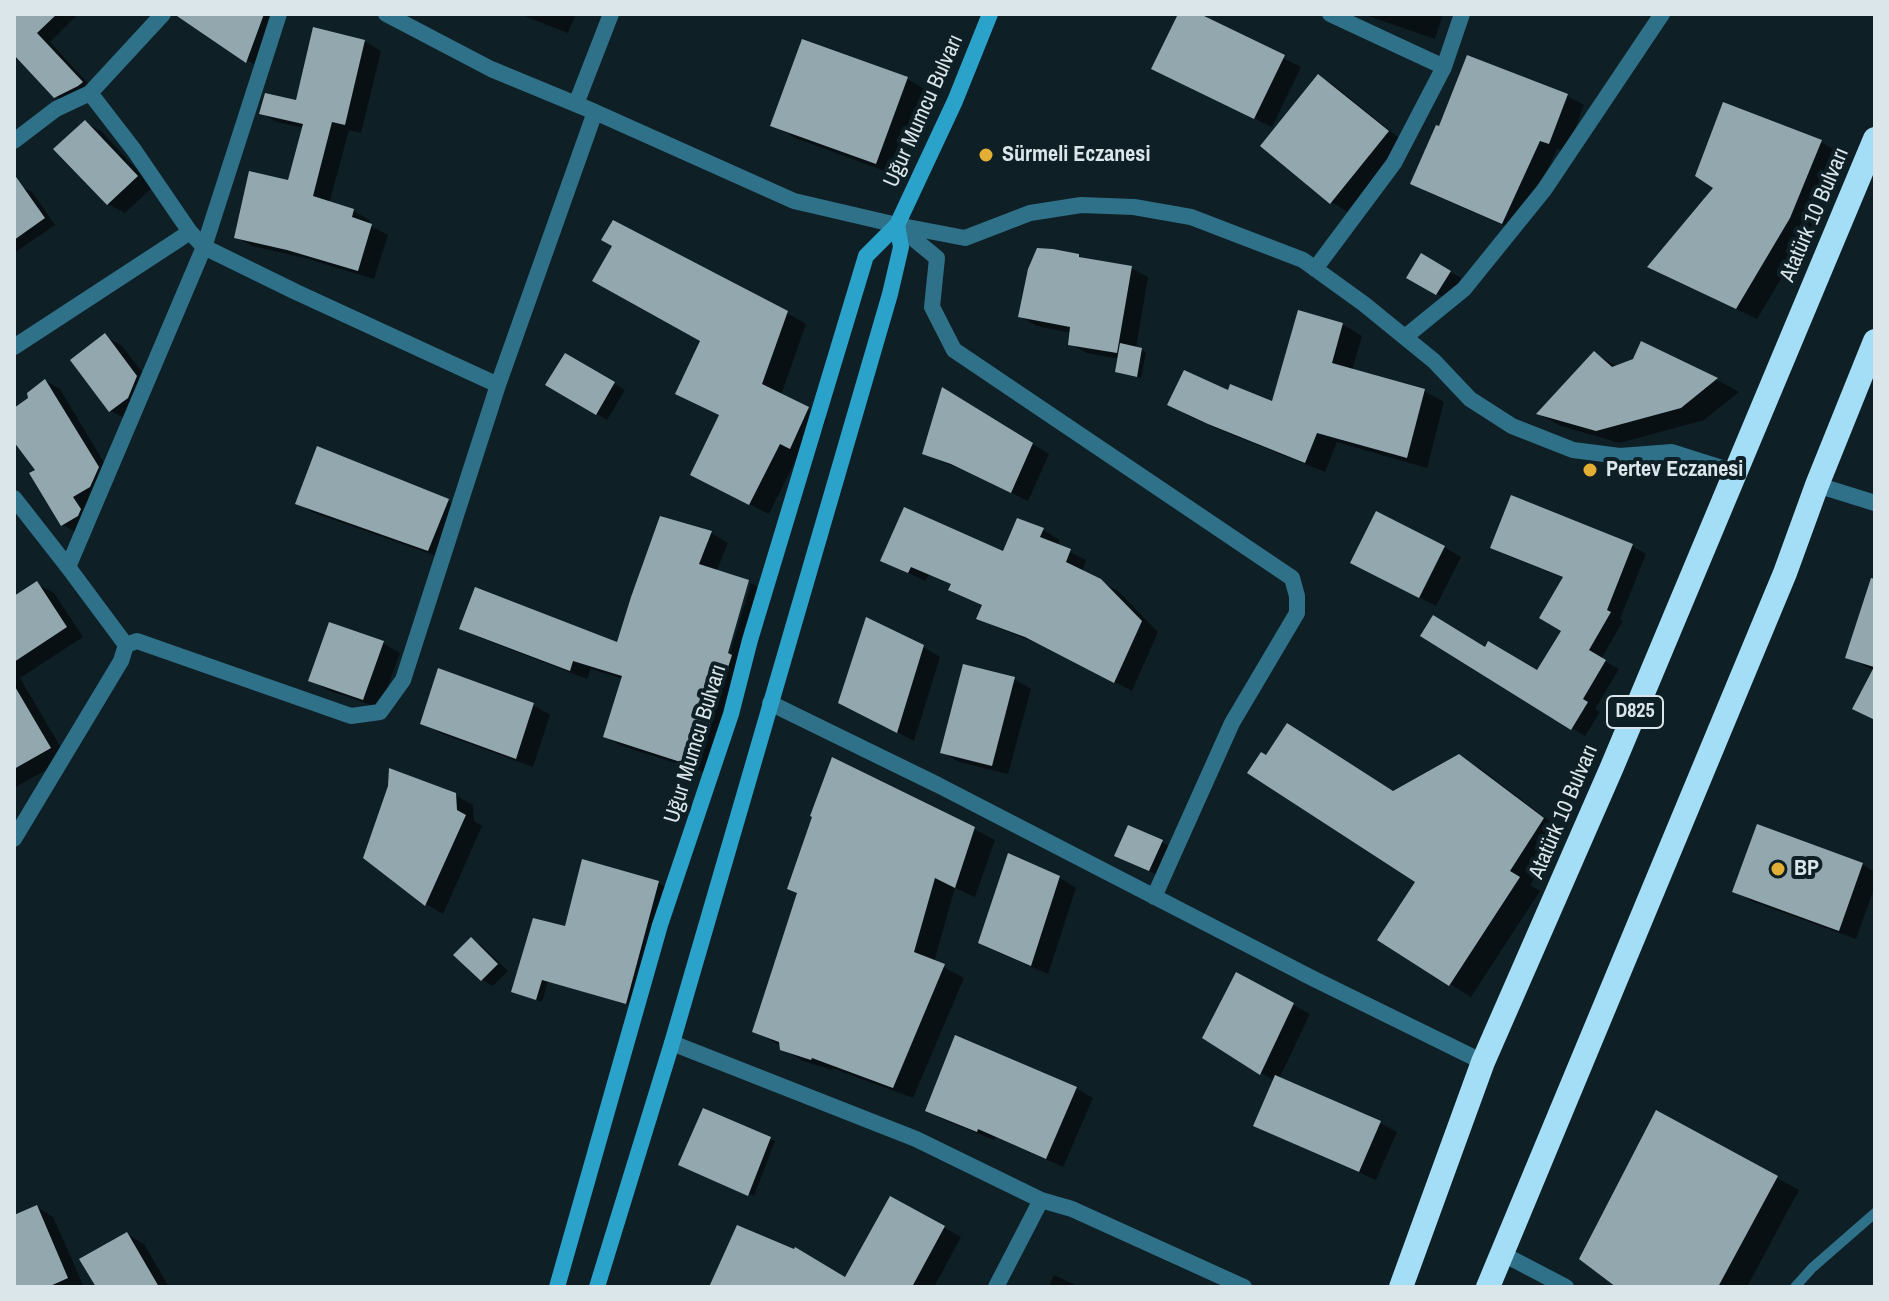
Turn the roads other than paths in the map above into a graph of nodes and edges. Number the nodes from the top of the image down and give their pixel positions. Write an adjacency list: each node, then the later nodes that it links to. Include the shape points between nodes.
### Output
1 (163, 14): 10 (street)
2 (279, 14): 17 (street)
3 (386, 14): 11 (street, via 491,69)
4 (611, 14): 11 (street)
5 (990, 14): 15 (street, Uğur Mumcu Bulvarı)
6 (1330, 14): 9 (street)
7 (1462, 14): 9 (street)
8 (1662, 14): 19 (street, via 1544,190 1464,289)
9 (1444, 67): 18 (street, via 1394,163)
10 (90, 93): 14 (street, via 56,109); 16 (street)
11 (576, 104): 12 (street)
12 (595, 112): 15 (street, via 794,201); 22 (street)
13 (1875, 139): 23 (highway, Atatürk 10 Bulvarı / D825)
14 (14, 141)
15 (897, 225): 18 (street, via 965,238 1030,213 1081,205 1134,207 1191,217); 29 (street, Uğur Mumcu Bulvarı, via 901,247 890,294); 31 (street, via 937,258 932,307 954,350 1292,578 1297,613 1232,723); 37 (street, Uğur Mumcu Bulvarı, via 866,256 731,714 660,925)
16 (190, 232): 17 (street); 21 (street)
17 (204, 247): 22 (street); 27 (street)
18 (1315, 269): 19 (street)
19 (1405, 337): 23 (street, via 1470,399 1512,426 1573,450 1620,456 1672,452)
20 (1875, 341): 24 (highway)
21 (14, 347)
22 (498, 385): 28 (street, via 403,680 380,712 351,716 137,641)
23 (1735, 472): 33 (highway, Atatürk 10 Bulvarı / D825)
24 (1817, 485): 26 (street); 36 (highway)
25 (14, 498): 27 (street)
26 (1875, 503)
27 (68, 567): 28 (street)
28 (126, 645): 30 (street)
29 (770, 703): 31 (street); 32 (street, Uğur Mumcu Bulvarı)
30 (14, 839)
31 (1154, 897): 33 (street)
32 (672, 1043): 34 (street, via 916,1139); 38 (street, Uğur Mumcu Bulvarı)
33 (1483, 1062): 41 (highway, Atatürk 10 Bulvarı / D825)
34 (1041, 1200): 39 (street); 40 (street)
35 (1875, 1213): 44 (lane)
36 (1501, 1253): 42 (highway); 43 (street)
37 (557, 1287)
38 (597, 1287)
39 (996, 1287)
40 (1244, 1287)
41 (1401, 1287)
42 (1488, 1287)
43 (1566, 1287)
44 (1795, 1287)

